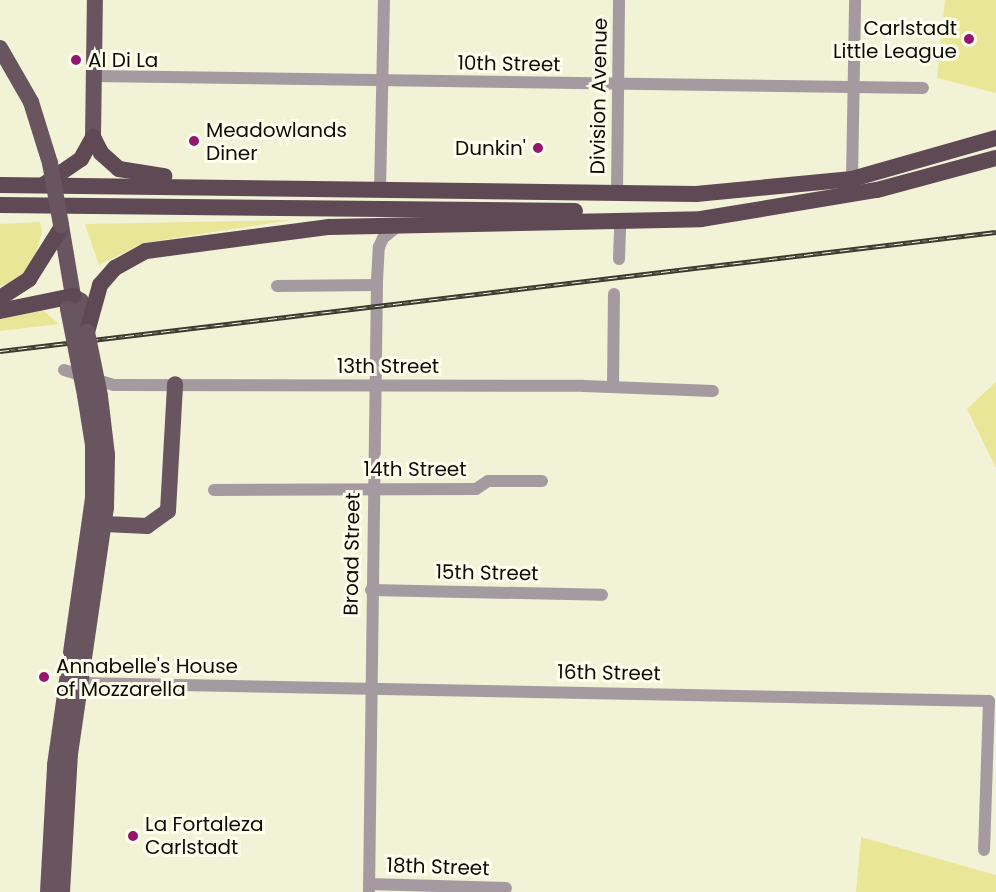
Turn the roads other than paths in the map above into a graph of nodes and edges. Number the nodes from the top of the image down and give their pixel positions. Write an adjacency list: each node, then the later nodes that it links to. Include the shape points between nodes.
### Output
1 (95, 0): 6 (main road)
2 (384, 0): 7 (street)
3 (620, 0): 8 (street, Division Avenue)
4 (855, 0): 9 (street)
5 (0, 48): 26 (main road, bridge, via 31,102 50,163)
6 (94, 76): 7 (street, 10th Street); 11 (main road)
7 (380, 82): 8 (street, 10th Street); 18 (street)
8 (618, 85): 9 (street, 10th Street); 19 (street, Division Avenue)
9 (854, 87): 10 (street, 10th Street); 14 (street)
10 (923, 88)
11 (93, 137): 16 (highway, via 81,159); 17 (highway, via 109,163 133,174 212,178)
12 (996, 138): 14 (highway)
13 (996, 158): 22 (highway, via 894,186)
14 (852, 178): 19 (highway, via 758,190)
15 (0, 185): 16 (highway)
16 (42, 185): 17 (highway)
17 (262, 190): 18 (highway)
18 (380, 190): 19 (highway)
19 (617, 193)
20 (0, 205): 21 (highway)
21 (117, 205): 22 (highway, via 619,211); 23 (highway)
22 (779, 207): 24 (highway, via 701,219)
23 (0, 217)
24 (620, 221): 25 (highway); 27 (street)
25 (399, 225): 28 (street, Broad Street, via 383,237); 32 (highway, via 312,228 146,251 111,272)
26 (61, 227): 31 (highway, via 29,279); 32 (main road)
27 (619, 260)
28 (377, 285): 29 (street); 37 (street, Broad Street)
29 (278, 286)
30 (614, 294): 38 (street)
31 (0, 298)
32 (79, 302): 33 (highway); 34 (highway); 40 (main road, bridge)
33 (0, 311)
34 (87, 332): 40 (main road, bridge)
35 (64, 370): 36 (street, 13th Street, via 114,385)
36 (175, 384): 37 (street, 13th Street); 44 (main road, via 168,511 147,526)
37 (375, 386): 38 (street, 13th Street); 42 (street, Broad Street)
38 (613, 387): 39 (street, 13th Street)
39 (713, 391)
40 (93, 395): 44 (main road, via 107,455); 52 (main road, via 93,497 56,755)
41 (542, 481): 42 (street, 14th Street, via 488,481 476,489)
42 (373, 489): 43 (street, 14th Street); 45 (street, Broad Street)
43 (214, 490)
44 (105, 524): 47 (main road)
45 (371, 590): 46 (street, 15th Street); 48 (street, Broad Street)
46 (602, 596)
47 (80, 683): 48 (street, 16th Street); 53 (main road, via 67,789)
48 (371, 688): 49 (street, 16th Street, via 989,701); 50 (street, Broad Street)
49 (984, 850)
50 (369, 888): 51 (street, 18th Street)
51 (506, 888)
52 (48, 892)
53 (62, 892)

